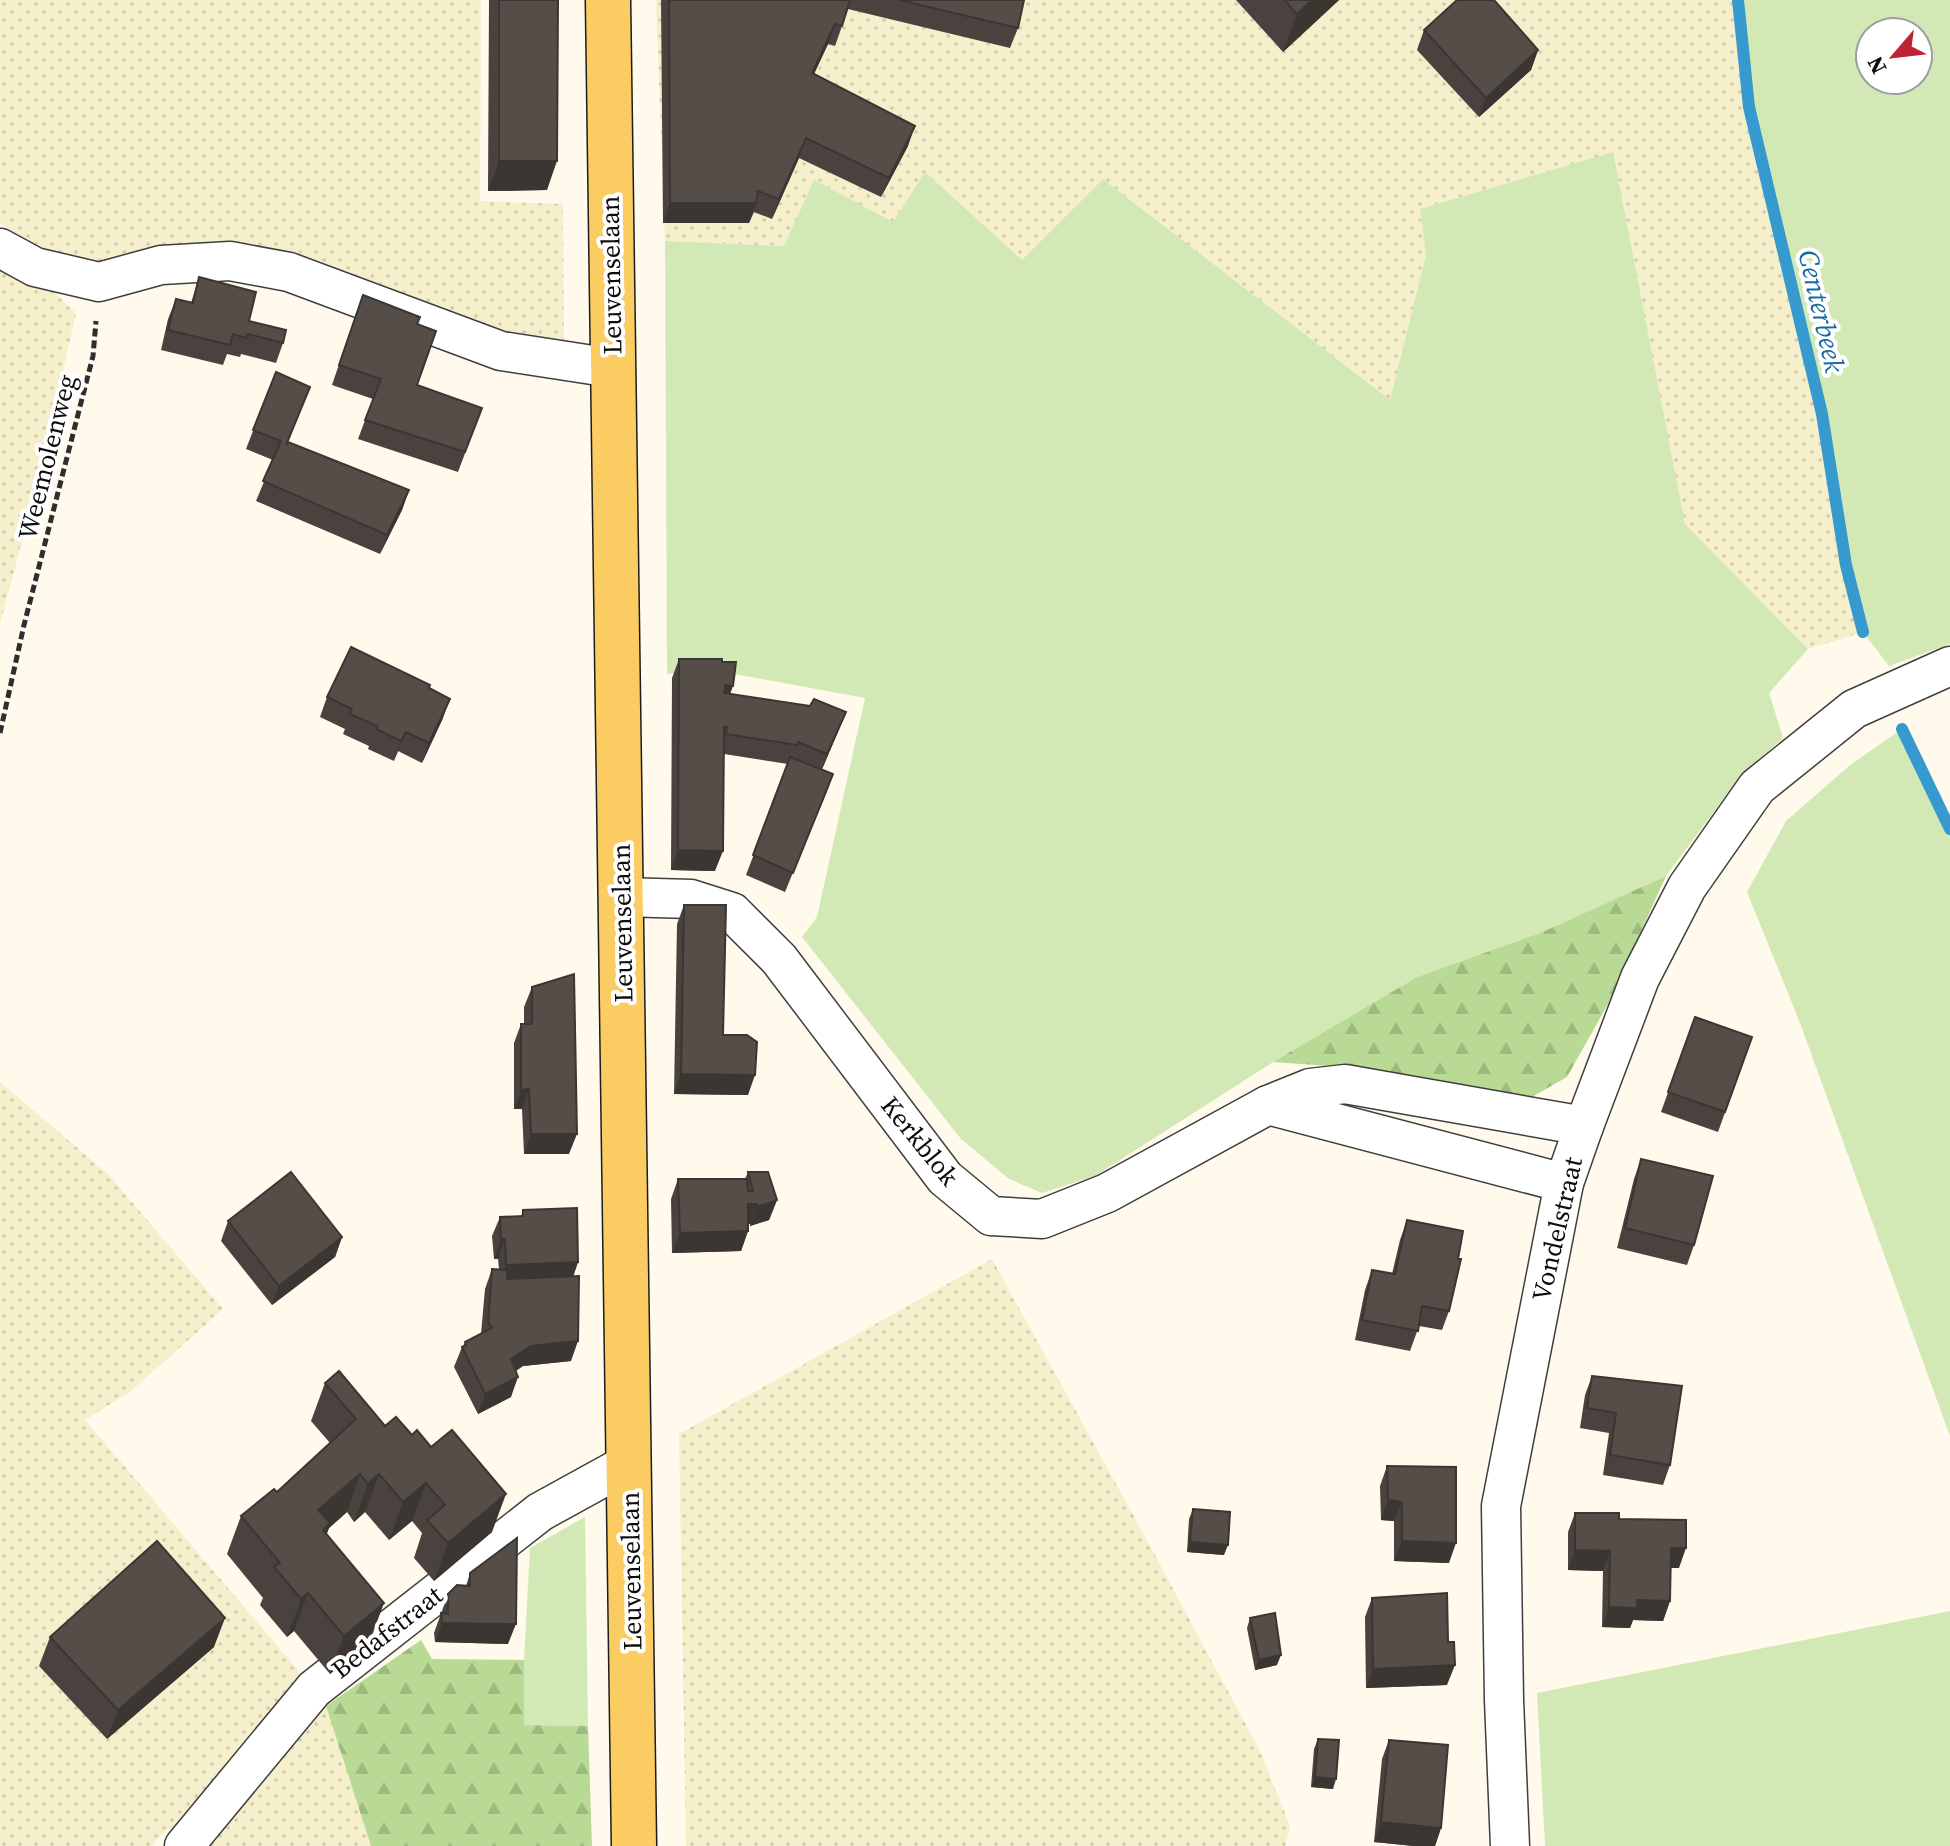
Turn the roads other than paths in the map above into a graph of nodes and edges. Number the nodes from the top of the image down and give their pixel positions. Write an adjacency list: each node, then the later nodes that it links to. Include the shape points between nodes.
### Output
1 (608, 0): 3 (main road, Leuvenselaan)
2 (0, 248): 3 (street, via 35,267 99,282 161,265 230,261 289,272 501,351)
3 (612, 368): 5 (main road, Leuvenselaan)
4 (1950, 666): 7 (street, Vondelstraat, via 1854,709 1757,787 1687,887 1640,978)
5 (622, 897): 6 (street, Kerkblok, via 691,899 732,912 779,959 945,1178 991,1216 1042,1219 1094,1198); 9 (main road, Leuvenselaan)
6 (1268, 1105): 7 (street, Kerkblok, via 1310,1088 1345,1084); 8 (street)
7 (1584, 1126): 8 (street, Vondelstraat)
8 (1564, 1183): 12 (street, Vondelstraat, via 1501,1506)
9 (629, 1463): 10 (street, Bedafstraat, via 540,1512 314,1689); 11 (main road, Leuvenselaan)
10 (184, 1846)
11 (634, 1846)
12 (1510, 1846)

